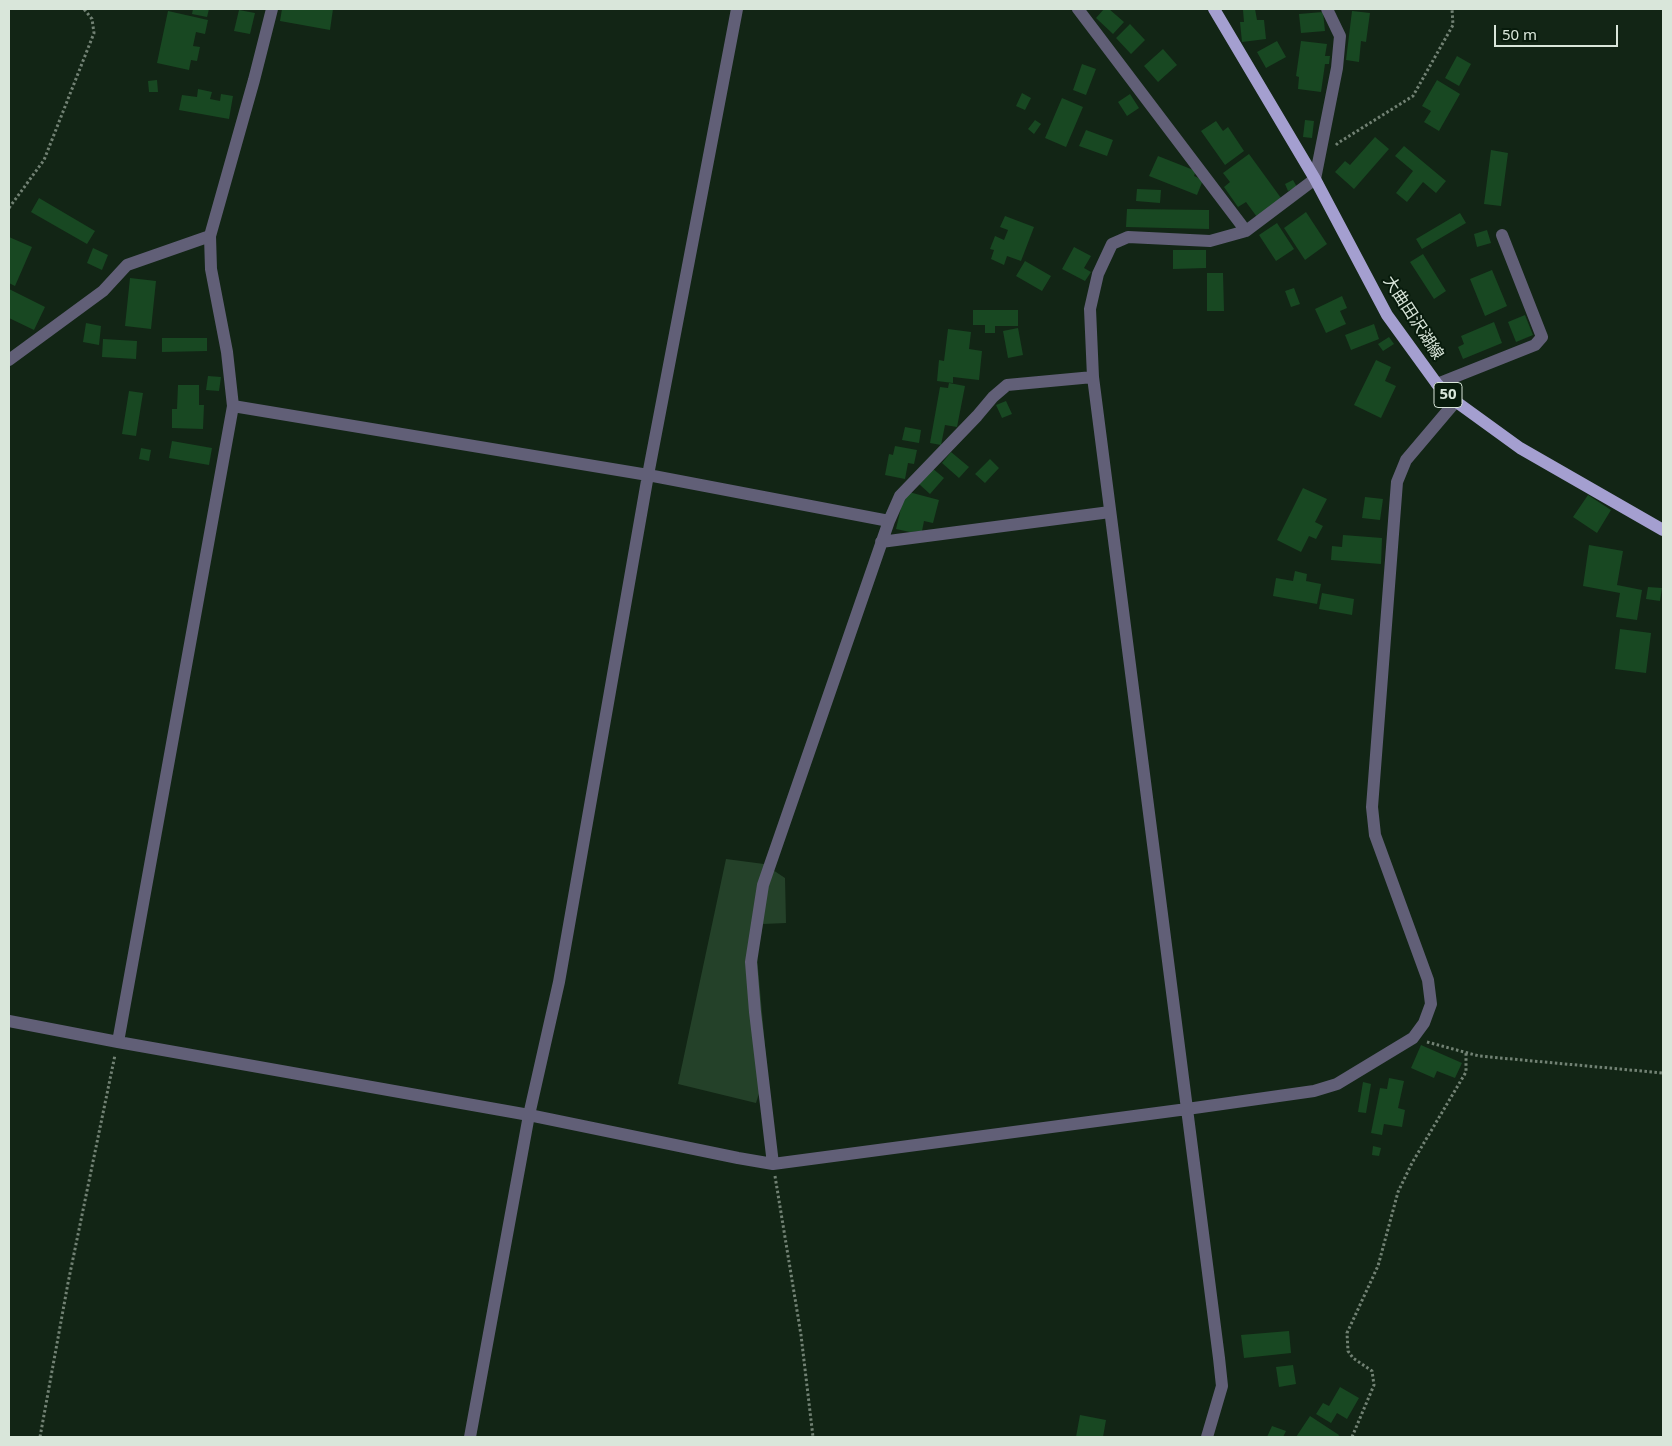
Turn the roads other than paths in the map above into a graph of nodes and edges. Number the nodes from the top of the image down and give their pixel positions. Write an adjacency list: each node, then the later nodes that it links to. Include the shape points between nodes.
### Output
1 (272, 9): 9 (street)
2 (737, 9): 15 (street)
3 (1078, 9): 7 (street)
4 (1214, 9): 6 (main road, 大曲田沢湖線 / 50)
5 (1327, 9): 6 (street, via 1340,36 1337,68)
6 (1314, 179): 7 (street); 12 (main road, 大曲田沢湖線 / 50, via 1387,315)
7 (1246, 231): 11 (street, via 1210,241 1128,237 1112,244 1098,274 1090,308)
8 (1502, 235): 12 (street, via 1542,337 1535,345)
9 (210, 236): 10 (street, via 127,265 103,291); 14 (street, via 211,269)
10 (9, 360)
11 (1093, 377): 16 (street); 17 (street, via 1007,385 900,496)
12 (1436, 384): 13 (main road, 大曲田沢湖線 / 50)
13 (1456, 401): 18 (main road, 大曲田沢湖線 / 50, via 1520,448); 22 (street, via 1406,460 1397,482 1372,807 1375,835 1428,980 1431,1004 1424,1023 1413,1038 1336,1084 1314,1091)
14 (234, 406): 15 (street); 21 (street)
15 (648, 476): 17 (street); 23 (street, via 558,982)
16 (1110, 512): 19 (street); 22 (street)
17 (888, 520): 19 (street)
18 (1663, 530)
19 (881, 542): 24 (street, via 763,885 751,962)
20 (9, 1021): 21 (street)
21 (118, 1042): 23 (street)
22 (1187, 1109): 24 (street); 26 (street, via 1222,1386)
23 (529, 1115): 24 (street); 25 (street)
24 (773, 1164)
25 (470, 1437)
26 (1207, 1437)

